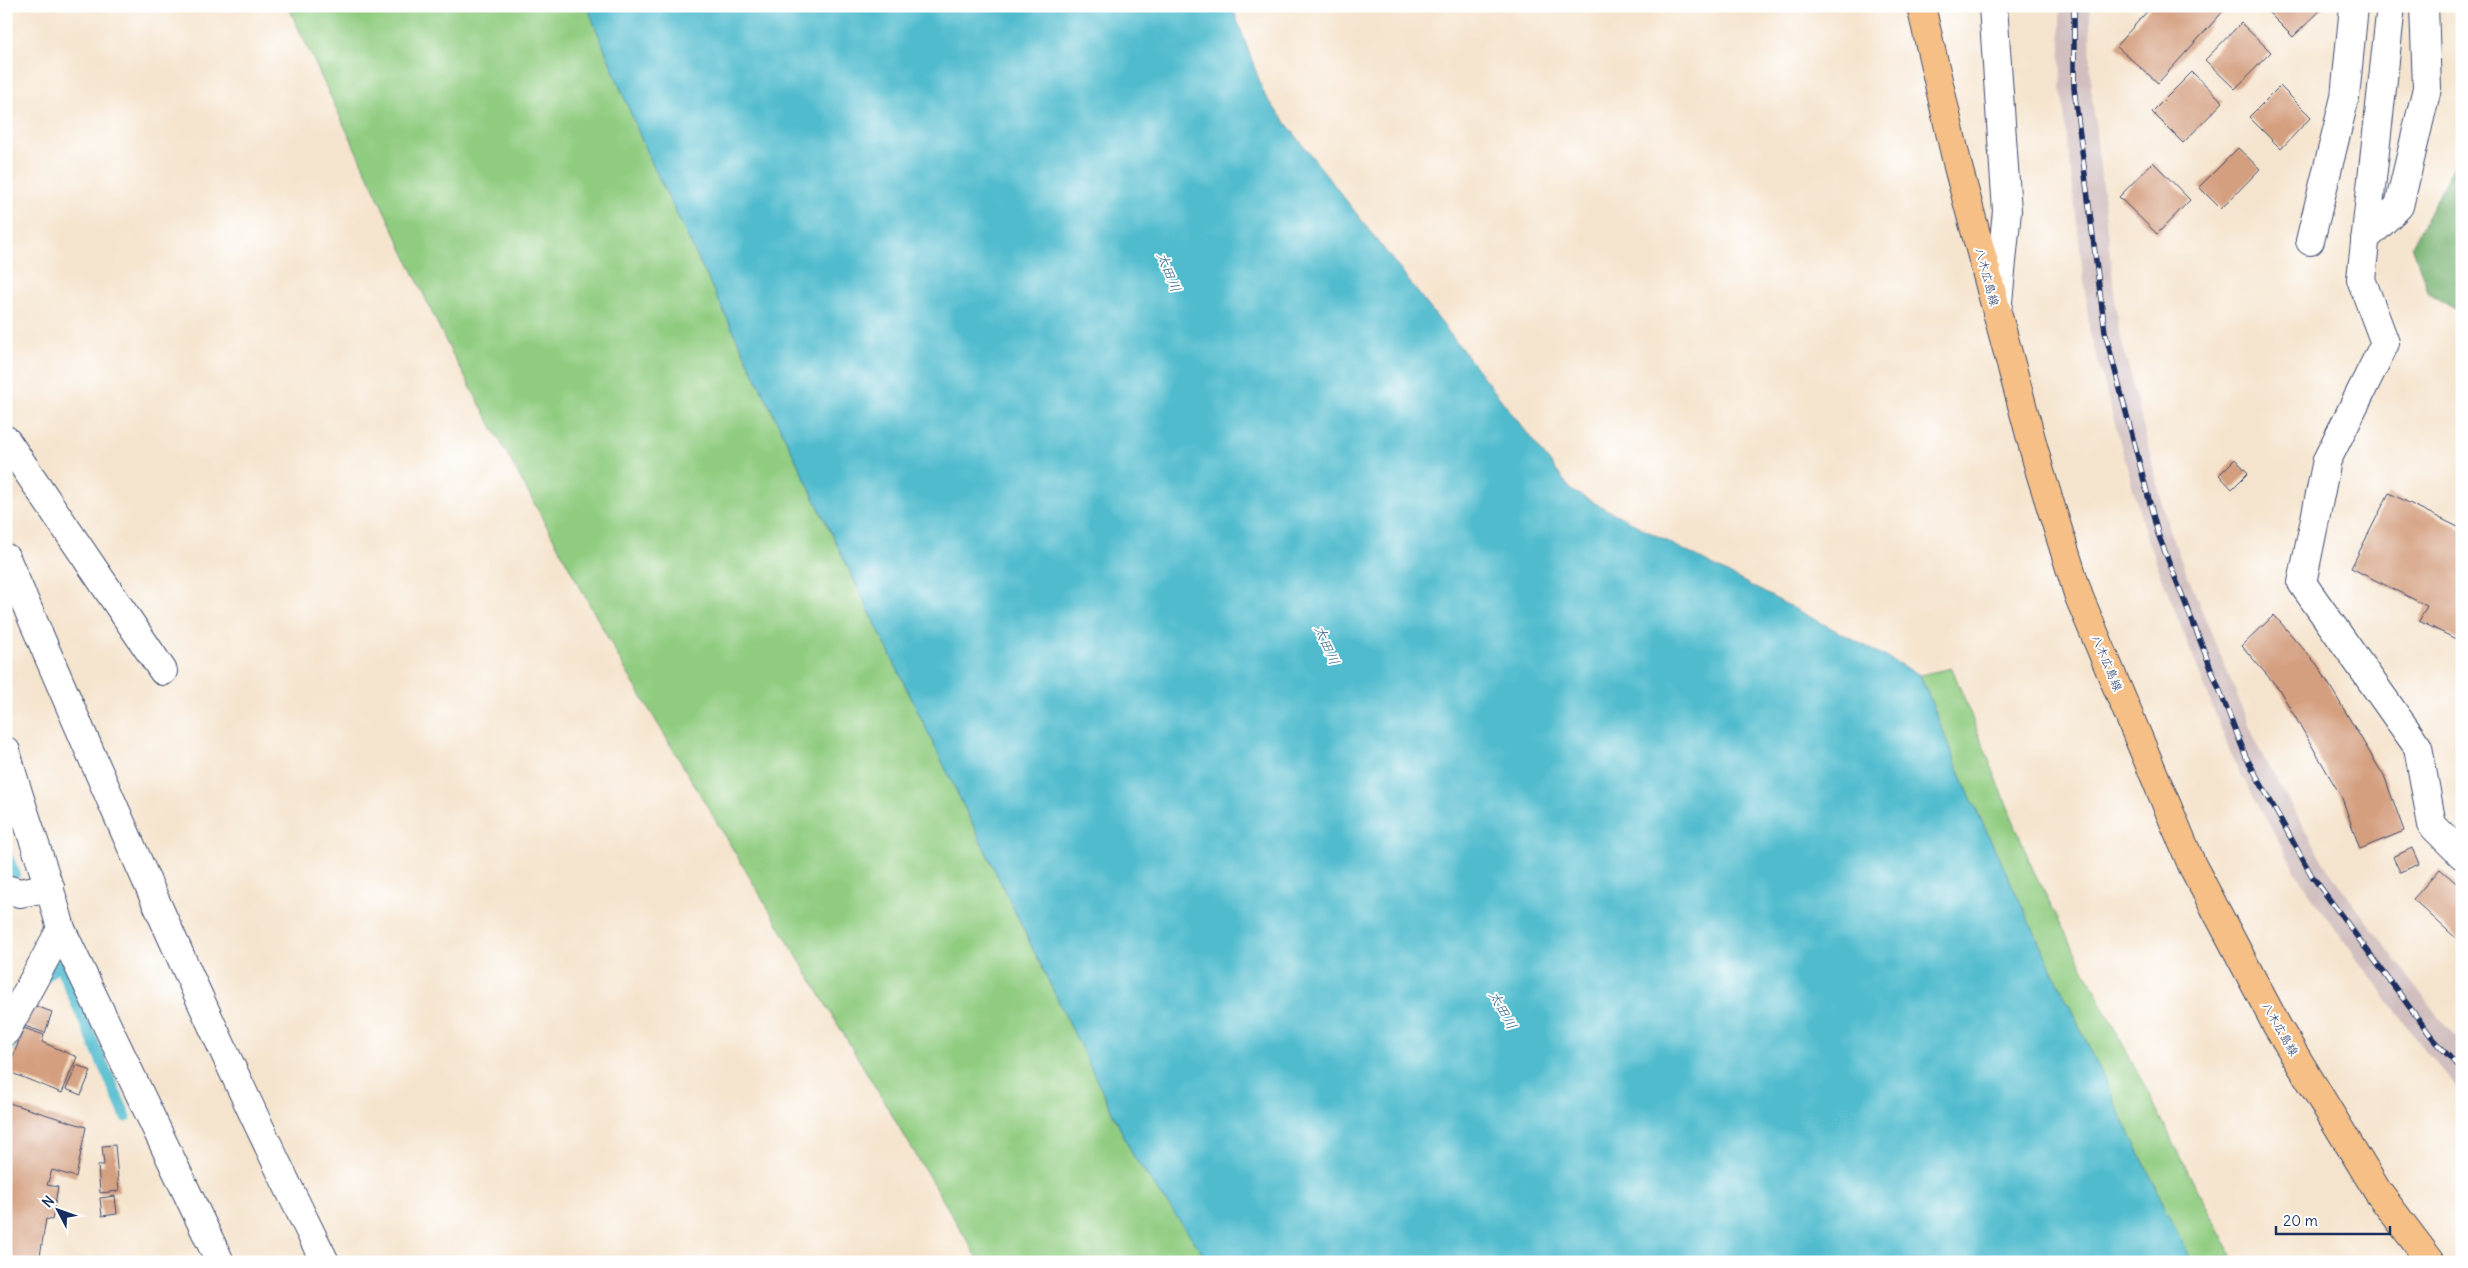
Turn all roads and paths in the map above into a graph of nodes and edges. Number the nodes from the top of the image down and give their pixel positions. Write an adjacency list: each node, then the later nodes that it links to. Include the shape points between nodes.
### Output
1 (1921, 6): 8 (main road, 八木広島線, via 1958,167)
2 (1993, 6): 8 (street, via 2007,211)
3 (2354, 6): 7 (street, via 2345,97)
4 (2391, 6): 6 (street)
5 (2424, 6): 6 (street, via 2427,88 2399,206)
6 (2365, 239): 13 (street, via 2360,279 2385,343 2327,460 2302,583 2418,747 2432,825)
7 (2310, 241)
8 (1997, 313): 20 (main road, 八木広島線, via 2040,472 2079,597 2192,865 2282,1034 2378,1192)
9 (6, 440): 11 (street)
10 (6, 558): 19 (street, via 171,937)
11 (163, 671)
12 (6, 750): 14 (street, via 17,794)
13 (2462, 854)
14 (50, 887): 15 (street, via 20,894); 16 (street)
15 (6, 889)
16 (61, 929): 17 (street); 18 (street)
17 (6, 1031)
18 (220, 1262)
19 (325, 1262)
20 (2431, 1262)

